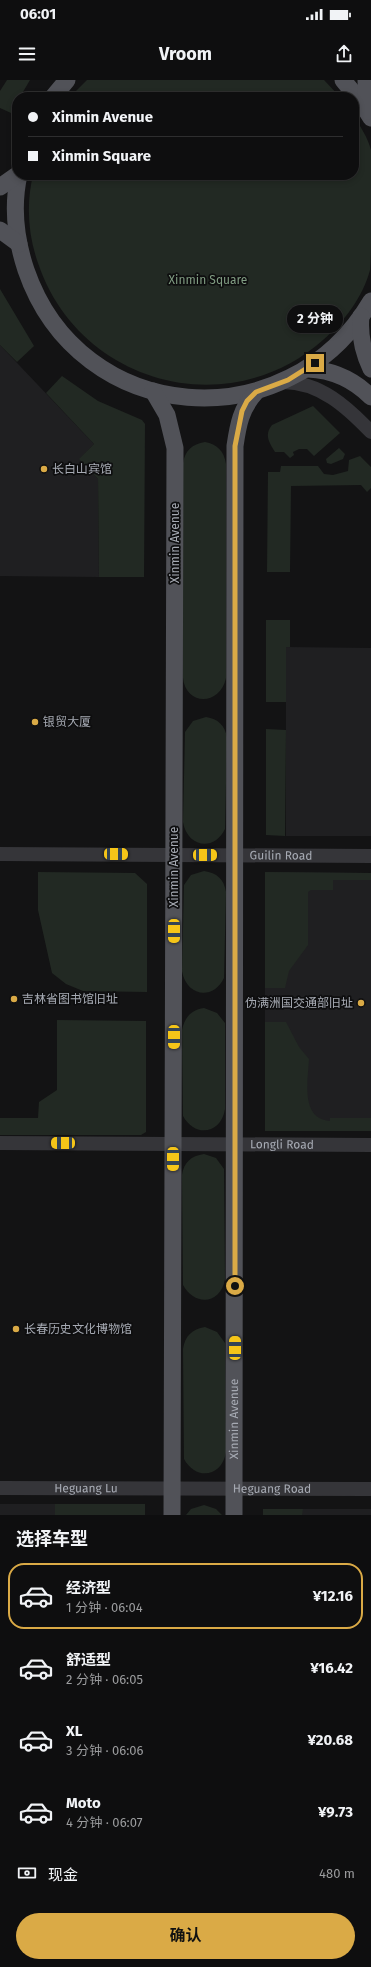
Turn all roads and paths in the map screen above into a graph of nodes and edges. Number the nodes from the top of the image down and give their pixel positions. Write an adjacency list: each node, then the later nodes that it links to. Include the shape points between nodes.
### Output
1 (68, 80): 4 (main road)
2 (343, 80): 5 (main road)
3 (366, 80): 7 (main road, via 365,94)
4 (55, 90)
5 (352, 92)
6 (359, 102): 7 (main road)
7 (369, 115)
8 (12, 179): 10 (main road)
9 (18, 180): 12 (main road)
10 (0, 187)
11 (0, 230): 12 (main road)
12 (19, 244): 18 (main road, via 29,280 38,299 62,333 76,348 109,373)
13 (371, 301): 14 (main road)
14 (361, 316): 15 (main road, via 338,345); 16 (main road, via 361,341)
15 (308, 369): 17 (main road); 20 (main road, via 329,371 341,376)
16 (371, 370)
17 (283, 382): 19 (main road); 21 (street, via 303,384 334,398)
18 (153, 391): 19 (main road, via 209,399); 23 (main road, Xinmin Avenue, via 167,415 175,448)
19 (256, 392): 24 (main road, Xinmin Avenue, via 242,411 235,446)
20 (371, 397)
21 (371, 432)
22 (0, 854): 23 (street, Guilin Road)
23 (174, 855): 24 (street, Guilin Road); 27 (main road, Xinmin Avenue)
24 (235, 855): 25 (street, Guilin Road); 28 (main road, Xinmin Avenue)
25 (371, 856)
26 (0, 1143): 27 (street, Longli Road)
27 (173, 1144): 28 (street, Longli Road); 31 (main road, Xinmin Avenue)
28 (235, 1144): 29 (street, Longli Road); 32 (main road, Xinmin Avenue)
29 (371, 1145)
30 (0, 1488): 31 (street, Heguang Lu)
31 (172, 1488): 32 (street, Heguang Road); 34 (main road, Xinmin Avenue)
32 (234, 1488): 33 (street, Heguang Road); 35 (main road, Xinmin Avenue)
33 (371, 1488)
34 (172, 1515)
35 (234, 1515)

